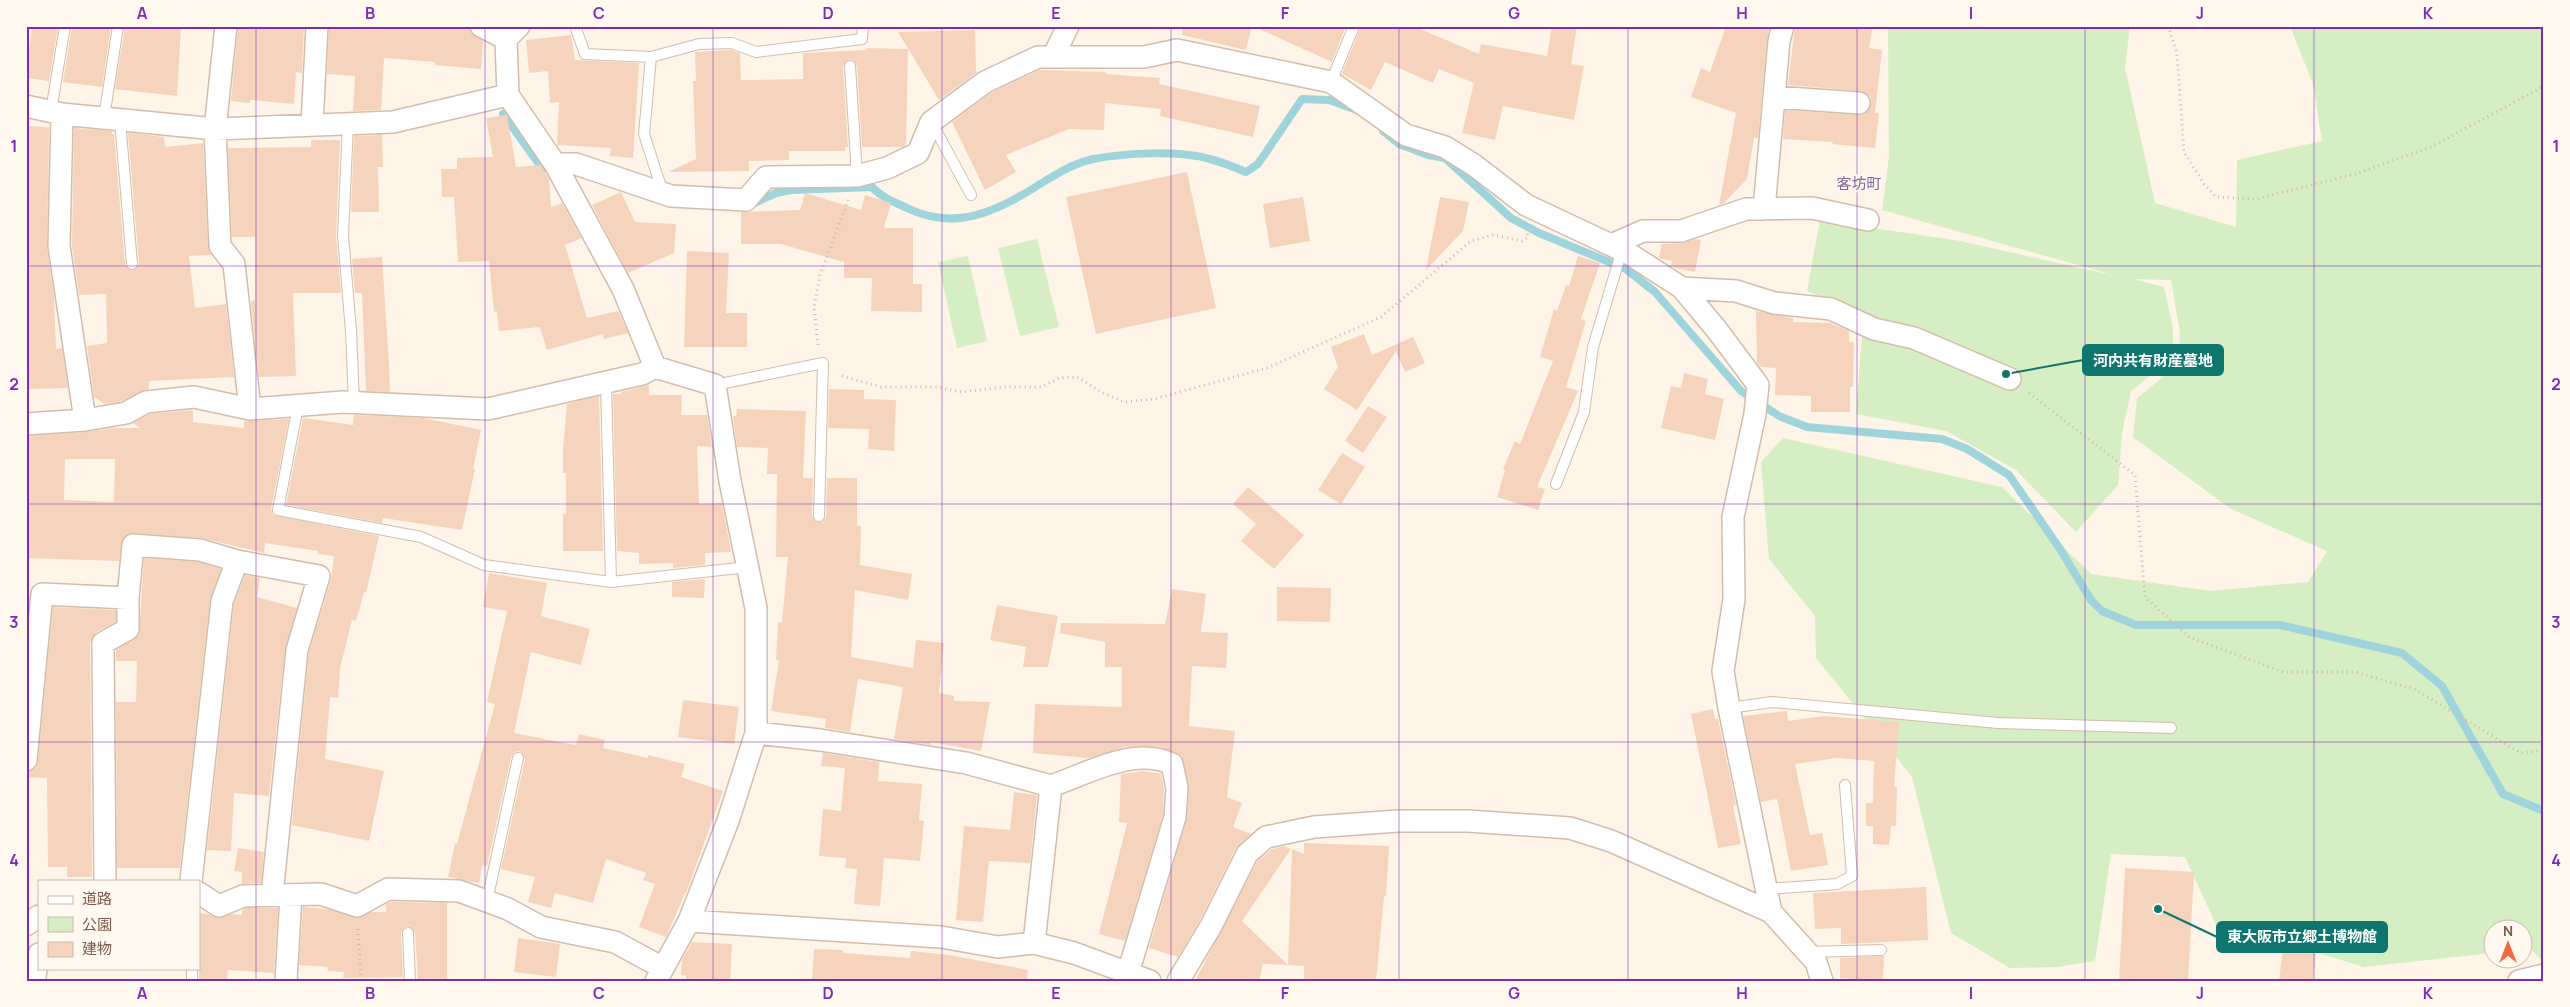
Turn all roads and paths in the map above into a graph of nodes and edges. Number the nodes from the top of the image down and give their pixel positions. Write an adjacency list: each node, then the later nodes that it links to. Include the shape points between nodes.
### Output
1 (65, 26): 22 (lane)
2 (118, 26): 23 (lane)
3 (226, 26): 27 (street)
4 (317, 26): 26 (street)
5 (481, 26): 12 (street)
6 (575, 26): 14 (lane, via 585,54)
7 (863, 26): 14 (lane, via 862,40 756,52 732,43 699,44)
8 (1068, 26): 13 (street)
9 (1354, 26): 16 (lane)
10 (1783, 26): 19 (street)
11 (2168, 26): 17 (path, via 2176,53 2184,152 2216,197 2256,199 2355,174 2431,147)
12 (513, 33): 18 (street)
13 (1053, 57): 16 (street, via 1144,58 1177,50); 24 (street, via 1038,57 985,82)
14 (651, 58): 30 (lane, via 644,134)
15 (850, 66): 29 (lane)
16 (1331, 82): 32 (street, via 1406,135 1445,146 1474,164)
17 (2544, 86)
18 (508, 95): 25 (street, via 393,122); 28 (street)
19 (1774, 96): 20 (street); 33 (street)
20 (1859, 103)
21 (26, 106): 22 (street)
22 (56, 113): 23 (street); 46 (street, via 59,246)
23 (112, 119): 27 (street); 36 (lane)
24 (931, 122): 29 (street, via 918,153 888,168); 31 (lane)
25 (348, 124): 26 (street); 43 (lane, via 343,236)
26 (312, 125): 27 (street)
27 (215, 129): 45 (street, via 220,246 234,264)
28 (555, 164): 30 (street, via 576,164); 39 (street, via 623,289)
29 (857, 176): 30 (street, via 766,177 746,200); 38 (path, via 820,275 815,325)
30 (663, 193)
31 (971, 195)
32 (1526, 205): 35 (street); 38 (path, via 1528,236 1522,240 1493,235 1471,241 1381,317 1267,368 1154,399 1124,402 1077,377 1059,378 1042,387 961,392 937,387 881,387 844,377)
33 (1764, 209): 34 (street, via 1812,208); 35 (street, via 1746,209 1682,231 1643,231)
34 (1868, 220)
35 (1617, 247): 37 (street); 48 (lane, via 1593,347 1584,412)
36 (132, 264)
37 (1682, 288): 40 (street, via 1736,291 1774,303 1830,309 1874,329 1914,338); 54 (street, via 1758,385 1733,517 1734,599 1723,671)
38 (823, 363): 42 (lane); 49 (lane)
39 (655, 367): 41 (street, via 642,374); 42 (street)
40 (2010, 379): 57 (path, via 2135,475 2145,596 2189,637 2283,672 2355,672 2414,689 2522,753)
41 (606, 383): 43 (street, via 488,409); 52 (lane)
42 (715, 385): 51 (street)
43 (354, 403): 44 (street)
44 (298, 406): 45 (street); 52 (lane, via 278,510 421,537 484,565)
45 (250, 409): 46 (street, via 194,397 146,402 126,413)
46 (85, 420): 47 (street)
47 (26, 424)
48 (1556, 484)
49 (819, 516)
50 (237, 561): 53 (street, via 200,550 133,545); 63 (street, via 222,601); 66 (street, via 320,576 297,650)
51 (748, 567): 52 (lane); 56 (street, via 756,608)
52 (611, 582)
53 (128, 598): 59 (street, via 42,594); 62 (street, via 128,629 103,644)
54 (1729, 708): 55 (lane, via 1772,702 1998,723); 64 (street)
55 (2171, 728)
56 (756, 733): 61 (street, via 966,763); 71 (street, via 728,821)
57 (2544, 750)
58 (518, 758): 67 (lane)
59 (26, 760)
60 (1845, 785): 64 (lane, via 1852,876 1837,884)
61 (1051, 786): 74 (street); 78 (street, via 1134,757 1159,758 1172,764 1177,788 1176,817)
62 (105, 880)
63 (191, 880)
64 (1767, 889): 69 (street)
65 (200, 895): 66 (street, via 219,906 243,896)
66 (282, 895): 68 (street, via 321,894); 82 (street)
67 (487, 901): 68 (street, via 460,891 388,889); 79 (street, via 541,927 616,942)
68 (357, 906): 83 (path)
69 (1771, 912): 76 (street); 86 (street, via 1611,841 1570,828 1468,821 1314,826 1266,838 1246,854 1211,926)
70 (38, 917): 72 (street)
71 (689, 921): 74 (street, via 941,937 998,947); 79 (street)
72 (26, 924)
73 (408, 933): 84 (lane)
74 (1034, 943): 78 (street, via 1074,953)
75 (1881, 950): 76 (lane)
76 (1807, 952): 87 (street, via 1816,962)
77 (38, 959): 81 (street)
78 (1128, 973): 85 (street)
79 (659, 974)
80 (2544, 975): 88 (street)
81 (34, 981)
82 (286, 981)
83 (361, 981)
84 (410, 981)
85 (1150, 981)
86 (1178, 981)
87 (1822, 981)
88 (2520, 981)

